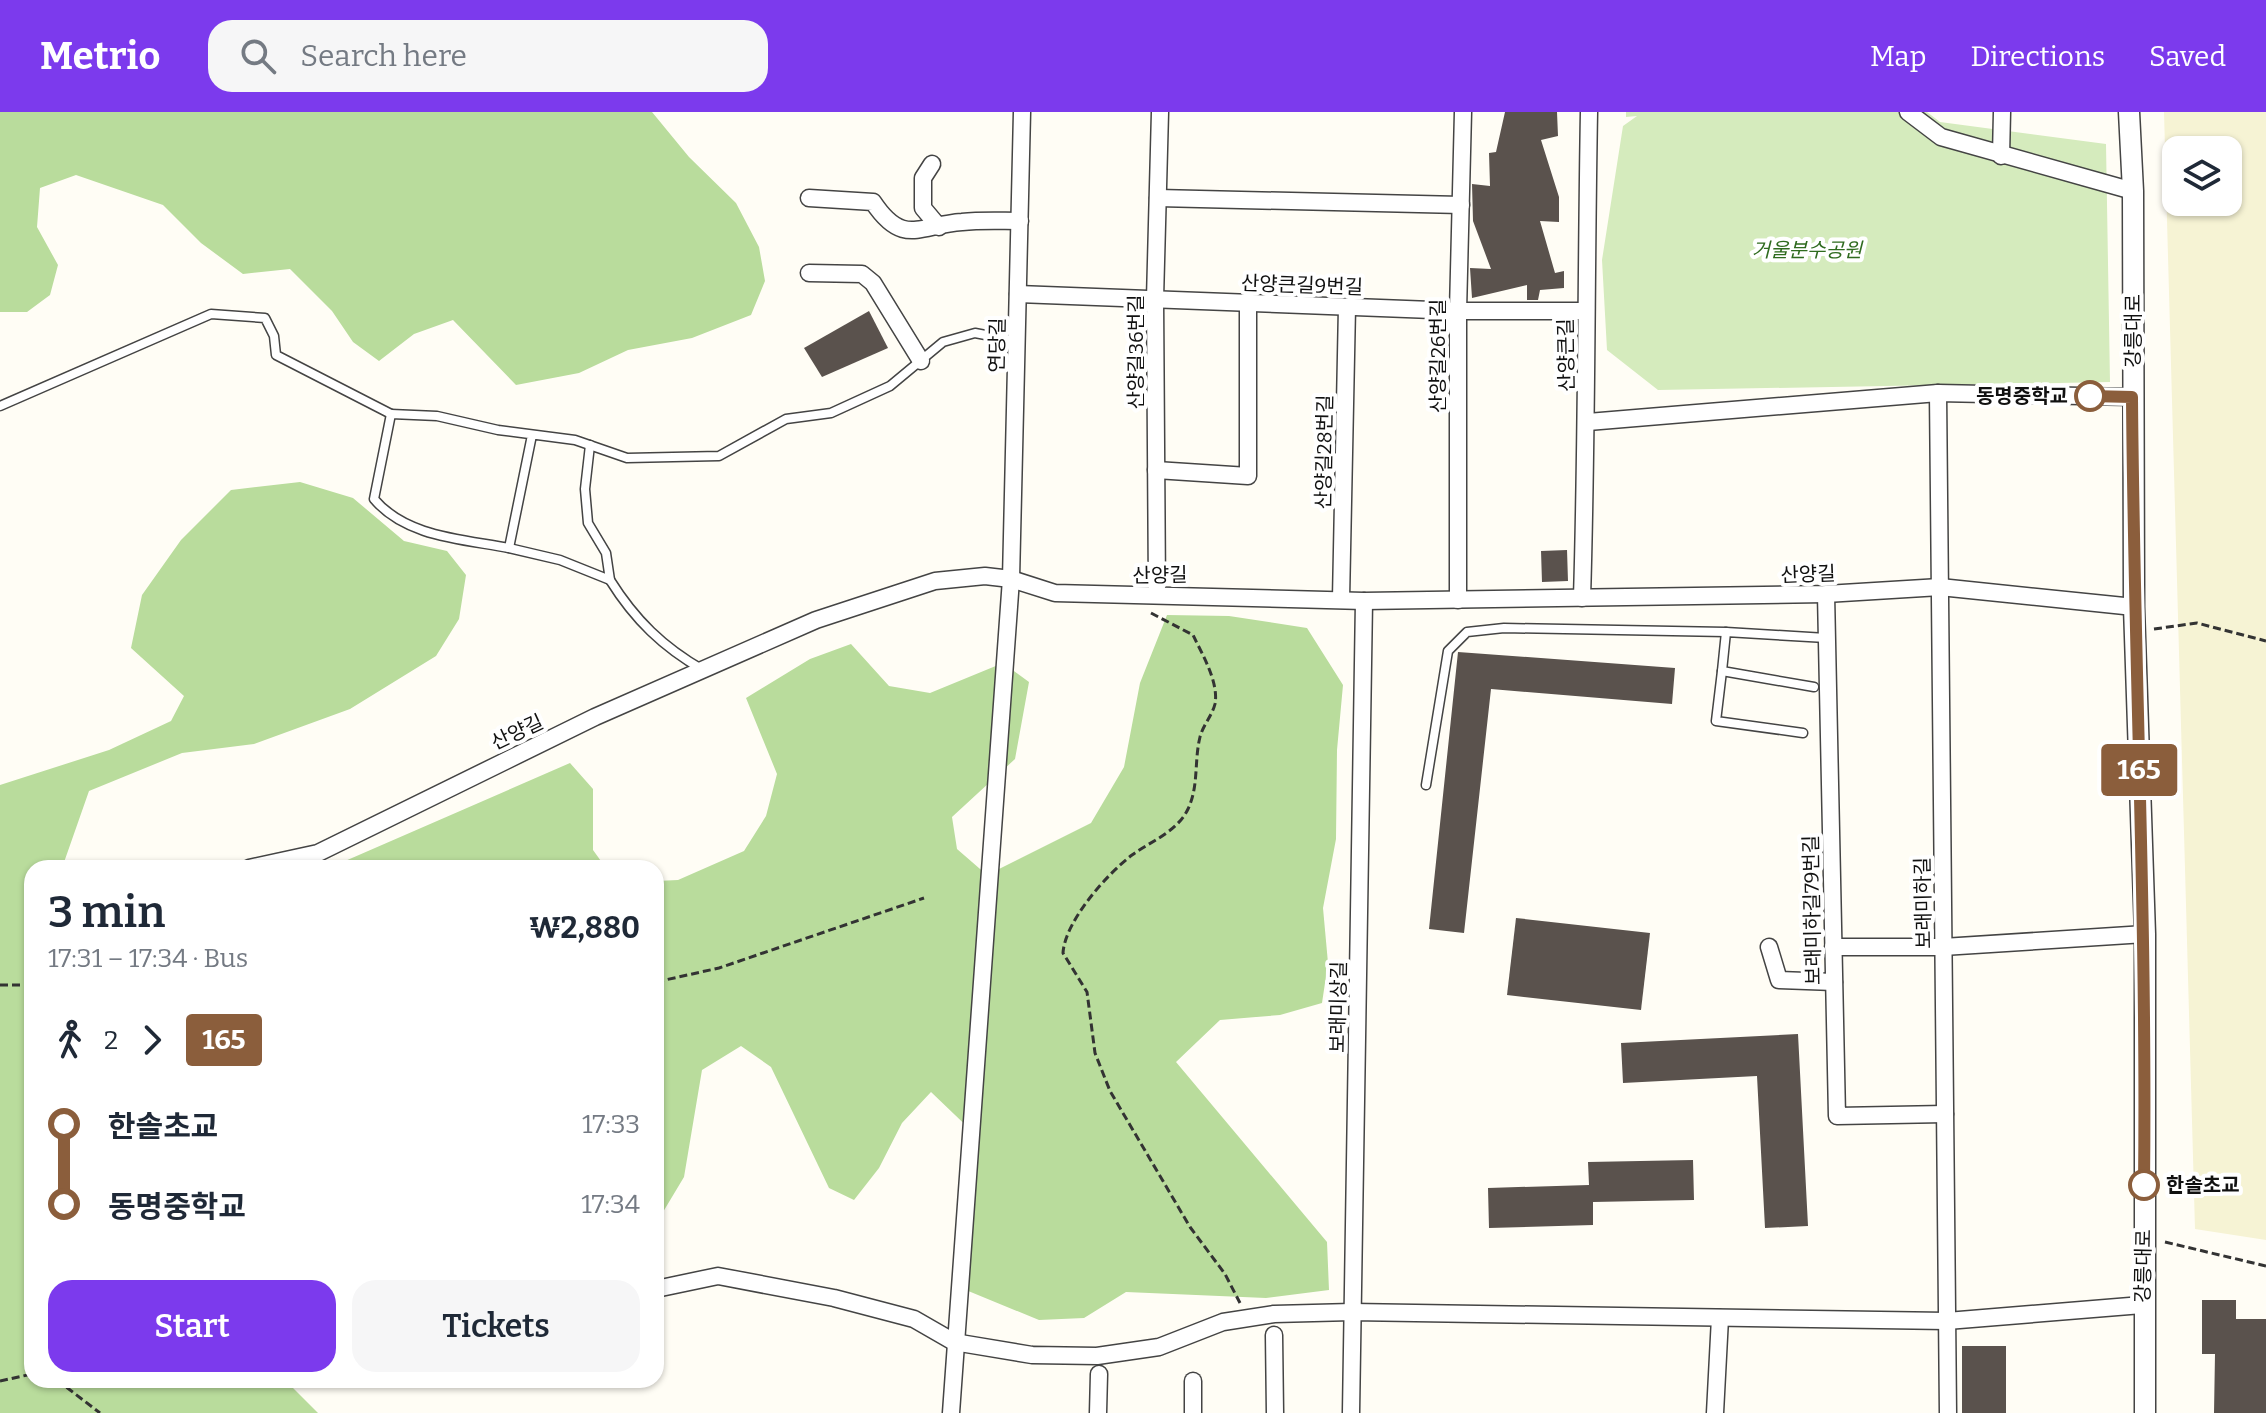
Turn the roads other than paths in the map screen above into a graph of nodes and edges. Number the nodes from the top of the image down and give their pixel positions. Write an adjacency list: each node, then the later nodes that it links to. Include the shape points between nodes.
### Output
1 (1022, 112): 14 (street, 연당길)
2 (1160, 112): 12 (street, 산양길36번길)
3 (1463, 112): 13 (street, 산양길26번길)
4 (1589, 112): 22 (street, 산양큰길)
5 (1908, 112): 8 (street, via 1941,137)
6 (2002, 112): 8 (street)
7 (2129, 112): 10 (street, 강릉대로)
8 (2001, 156): 10 (street)
9 (932, 164): 15 (street, via 923,178 923,208)
10 (2133, 191): 26 (street, 강릉대로)
11 (809, 198): 15 (street, via 873,202 887,222 915,233)
12 (1158, 198): 13 (street); 18 (street, 산양길36번길)
13 (1461, 205): 21 (street, 산양길26번길)
14 (1020, 221): 15 (street); 17 (street, 연당길)
15 (939, 227)
16 (809, 273): 24 (street, via 862,274 873,283)
17 (1018, 294): 18 (street, 산양큰길9번길); 23 (street, 연당길)
18 (1155, 299): 19 (street, 산양큰길9번길); 32 (street, 산양길36번길)
19 (1248, 303): 20 (street, 산양큰길9번길); 32 (street, via 1248,476)
20 (1347, 307): 21 (street, 산양큰길9번길); 40 (street, 산양길28번길)
21 (1458, 311): 22 (street, 산양큰길9번길); 41 (street, 산양길26번길)
22 (1585, 311): 29 (street, 산양큰길)
23 (1017, 341): 24 (lane, via 975,333 943,342); 34 (street, 연당길)
24 (921, 361): 31 (lane, via 890,386 831,413 786,419 719,456 627,458)
25 (1938, 393): 26 (street); 29 (street); 36 (street, 보래미하길)
26 (2132, 397): 43 (street, 강릉대로)
27 (0, 406): 28 (lane, via 211,314 265,318 276,355)
28 (391, 414): 30 (lane, via 437,416); 33 (lane, via 374,499 388,516 424,532)
29 (1588, 422): 39 (street, 산양큰길)
30 (532, 435): 31 (lane); 33 (lane)
31 (590, 445): 35 (lane, via 588,523 606,553)
32 (1156, 470): 37 (street, 산양길36번길)
33 (509, 548): 35 (lane)
34 (1011, 579): 37 (street, 산양길, via 1055,593); 46 (street, 산양길, via 935,581 816,620); 64 (street, 연당길)
35 (610, 580): 46 (lane, via 633,617)
36 (1940, 587): 38 (street, 산양길); 43 (street, 산양길); 55 (street, 보래미하길)
37 (1157, 593): 40 (street, 산양길)
38 (1826, 594): 39 (street, 산양길); 45 (street, 보래미하길79번길)
39 (1582, 598): 41 (street, 산양길)
40 (1341, 599): 42 (street, 산양길)
41 (1458, 600): 42 (street, 산양길)
42 (1364, 601): 60 (street, 보래미상길)
43 (2134, 607): 52 (street, 강릉대로)
44 (1726, 632): 45 (lane); 47 (lane); 50 (lane, via 1467,632 1448,651)
45 (1826, 638): 54 (street, 보래미하길79번길)
46 (703, 671): 51 (street, 산양길, via 567,730 318,853)
47 (1722, 671): 48 (lane); 49 (lane, via 1716,721)
48 (1814, 687)
49 (1803, 733)
50 (1426, 785)
51 (286, 860)
52 (2145, 934): 55 (street); 59 (street, 강릉대로)
53 (1769, 947): 56 (street, via 1779,980)
54 (1833, 947): 55 (street); 56 (street, 보래미하길79번길)
55 (1943, 947): 57 (street, 보래미하길)
56 (1834, 982): 57 (street, 보래미하길79번길, via 1837,1116)
57 (1945, 1114): 62 (street, 보래미하길)
58 (664, 1287): 64 (street, via 718,1276 914,1319)
59 (2142, 1305): 62 (street); 74 (street, 강릉대로)
60 (1352, 1312): 61 (street); 64 (street, via 1223,1322 1159,1347 1097,1356 1032,1355); 71 (street, 보래미상길)
61 (1720, 1318): 62 (street); 72 (street)
62 (1947, 1321): 73 (street, 보래미하길)
63 (1274, 1335): 70 (street)
64 (954, 1342): 67 (street, 연당길)
65 (1099, 1374): 68 (street)
66 (1193, 1381): 69 (street)
67 (951, 1413)
68 (1098, 1413)
69 (1193, 1413)
70 (1275, 1413)
71 (1351, 1413)
72 (1715, 1413)
73 (1948, 1413)
74 (2145, 1413)

